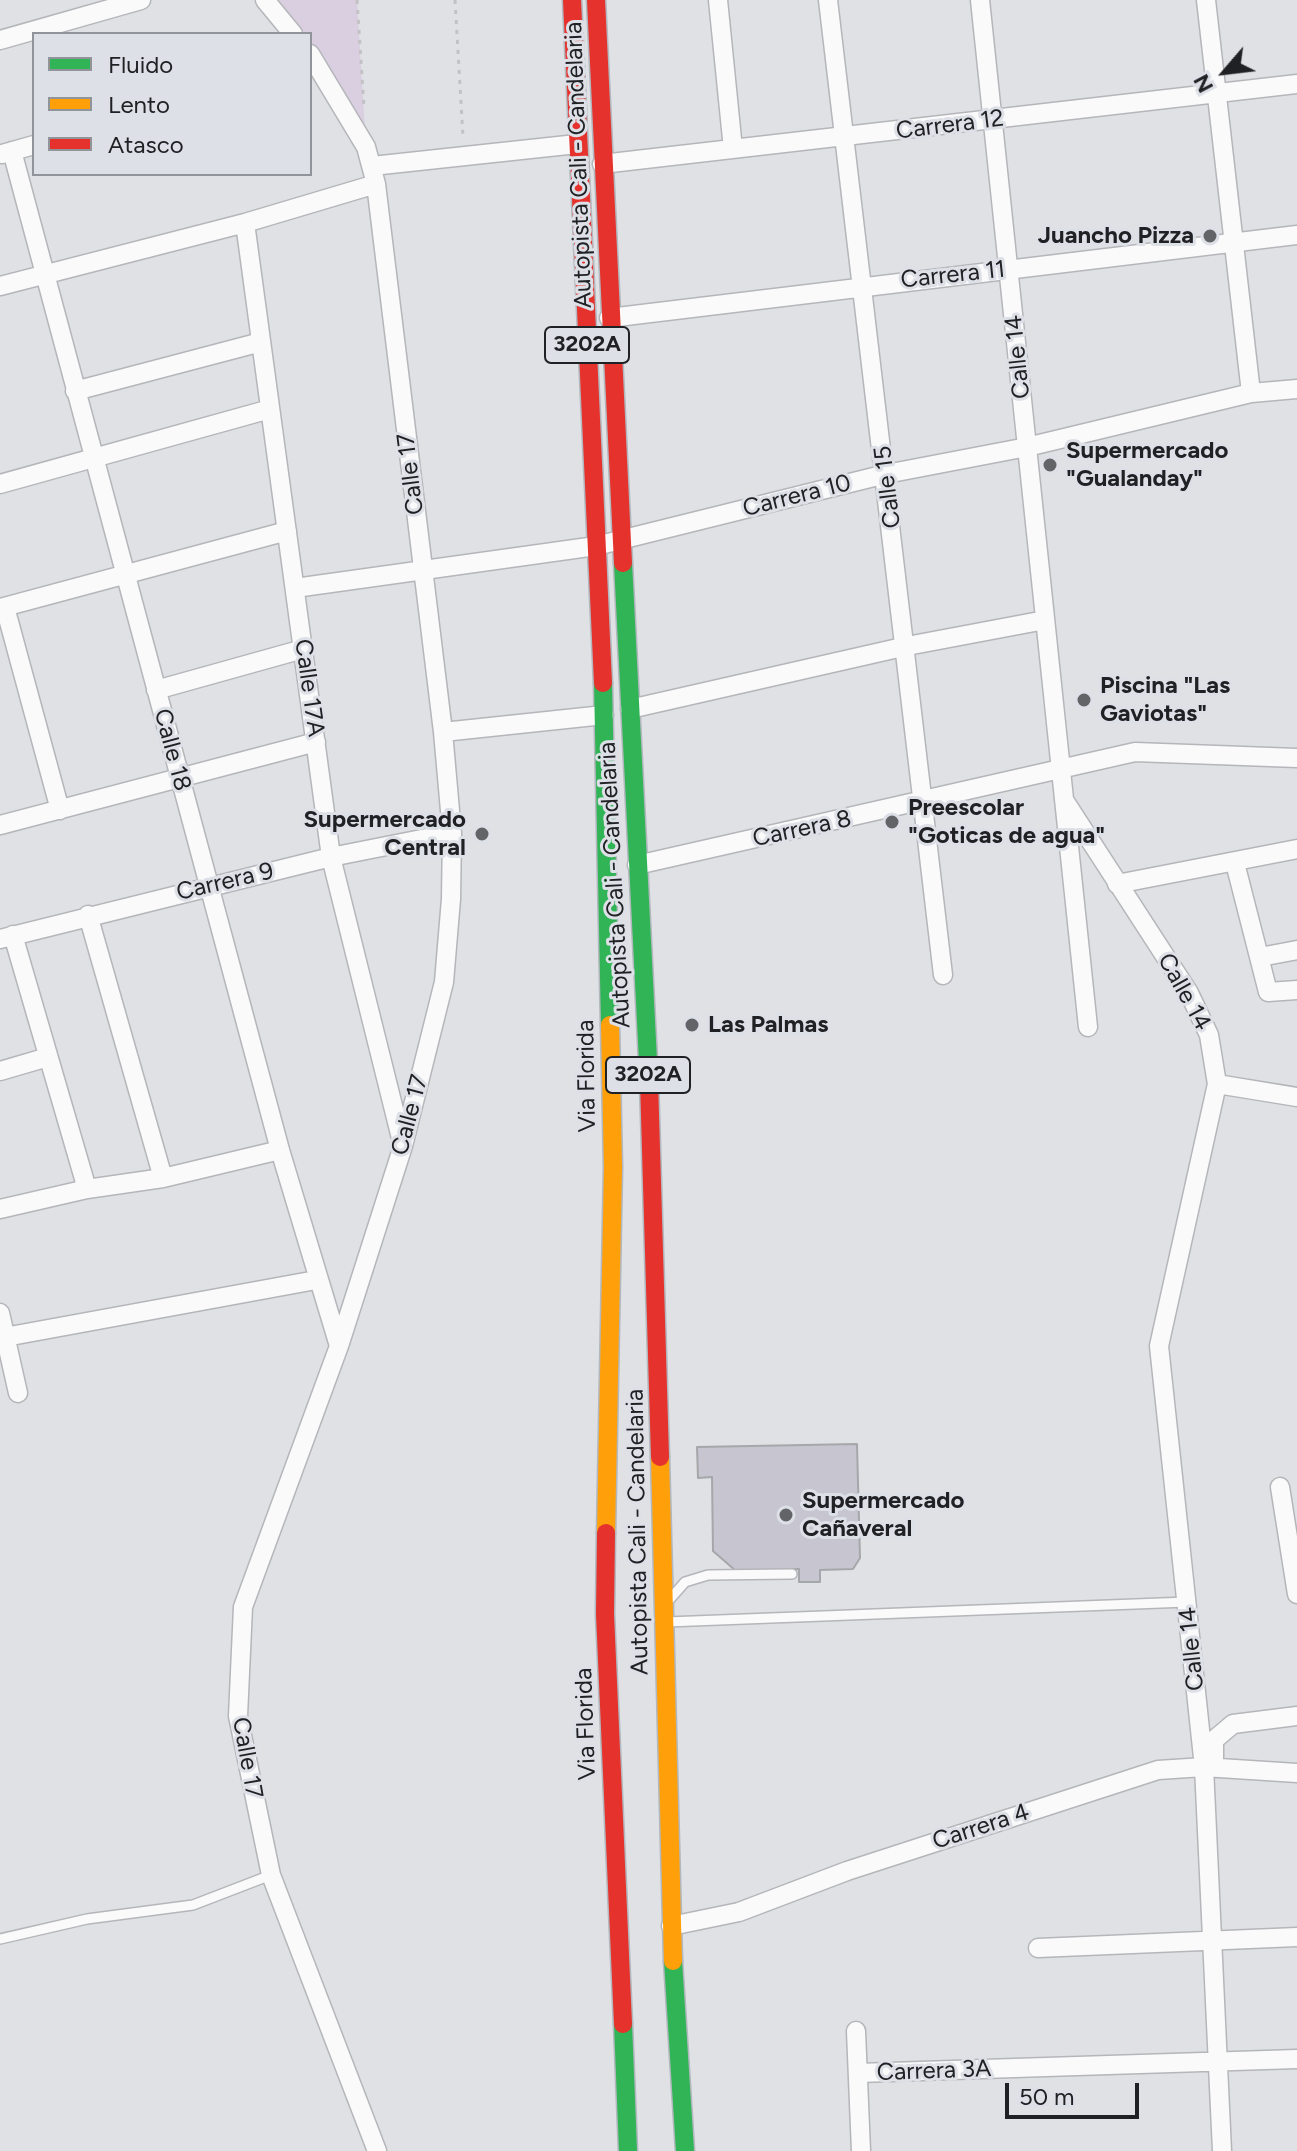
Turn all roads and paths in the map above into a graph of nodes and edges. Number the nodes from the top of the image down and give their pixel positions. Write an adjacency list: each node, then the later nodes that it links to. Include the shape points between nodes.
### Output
1 (141, 0): 12 (street)
2 (265, 0): 11 (street)
3 (357, 0): 16 (path)
4 (455, 0): 23 (path)
5 (572, 0): 19 (main road, Via Florida / 3202A)
6 (596, 0): 24 (main road, Autopista Cali - Candelaria / 3202A)
7 (718, 0): 21 (street)
8 (828, 0): 18 (street, Calle 15)
9 (980, 0): 17 (street, Calle 14)
10 (1206, 0): 15 (street)
11 (291, 32)
12 (0, 40)
13 (312, 60): 25 (street, Calle 17, via 366,147)
14 (1297, 84): 15 (street, Carrera 12)
15 (1217, 92): 17 (street, Carrera 12); 28 (street)
16 (364, 118)
17 (993, 120): 18 (street, Carrera 12); 29 (street, Calle 14)
18 (845, 137): 21 (street, Carrera 12); 31 (street, Calle 15)
19 (577, 144): 23 (street); 45 (main road, Via Florida / 3202A)
20 (32, 146): 22 (street)
21 (733, 149): 24 (street, Carrera 12)
22 (6, 153): 30 (street, Calle 18)
23 (464, 157): 25 (street)
24 (602, 164): 33 (main road, Autopista Cali - Candelaria / 3202A)
25 (374, 175): 26 (street); 46 (street, Calle 17)
26 (245, 223): 30 (street); 34 (street, Calle 17A)
27 (1297, 235): 28 (street, Carrera 11)
28 (1234, 242): 29 (street, Carrera 11); 37 (street)
29 (1008, 269): 31 (street, Carrera 11); 39 (street, Calle 14)
30 (45, 275): 32 (street); 36 (street, Calle 18)
31 (863, 285): 33 (street, Carrera 11); 41 (street, Calle 15)
32 (0, 286)
33 (609, 318): 44 (main road, Autopista Cali - Candelaria / 3202A)
34 (261, 342): 36 (street); 38 (street, Calle 17A)
35 (1297, 389): 37 (street, Carrera 10)
36 (75, 391): 40 (street, Calle 18)
37 (1251, 393): 39 (street, Carrera 10)
38 (270, 409): 40 (street); 43 (street, Calle 17A)
39 (1027, 447): 41 (street, Carrera 10); 50 (street, Calle 14)
40 (95, 459): 42 (street); 47 (street, Calle 18)
41 (886, 474): 44 (street, Carrera 10); 51 (street, Calle 15)
42 (0, 484)
43 (287, 531): 47 (street); 48 (street, Calle 17A)
44 (620, 540): 45 (street, Carrera 10); 54 (main road, Autopista Cali - Candelaria / 3202A)
45 (596, 546): 46 (street, Carrera 10); 55 (main road, Via Florida / 3202A)
46 (423, 569): 48 (street, Carrera 10); 56 (street, Calle 17)
47 (126, 574): 49 (street); 53 (street, Calle 18)
48 (295, 588): 52 (street, Calle 17A)
49 (2, 608): 63 (street)
50 (1045, 620): 51 (street); 59 (street, Calle 14)
51 (907, 646): 54 (street); 62 (street, Calle 15)
52 (303, 649): 53 (street); 57 (street, Calle 17A)
53 (156, 690): 60 (street, Calle 18)
54 (630, 709): 69 (main road, Autopista Cali - Candelaria / 3202A)
55 (604, 715): 56 (street); 113 (main road, Via Florida / 3202A, via 613,1167 605,1614)
56 (443, 732): 65 (street, Calle 17)
57 (316, 742): 60 (street); 67 (street, Calle 17A)
58 (1297, 758): 59 (street, via 1135,752)
59 (1061, 771): 61 (street, Calle 14); 62 (street, Carrera 8)
60 (180, 778): 63 (street); 71 (street, Calle 18)
61 (1064, 800): 70 (street, Calle 14); 78 (street)
62 (922, 802): 69 (street, Carrera 8); 76 (street, Calle 15)
63 (60, 810): 64 (street)
64 (0, 825)
65 (452, 833): 67 (street, Carrera 9); 83 (street, Calle 17, via 444,982)
66 (1297, 849): 68 (street)
67 (331, 857): 71 (street, Carrera 9); 83 (street, Calle 17A)
68 (1235, 863): 70 (street); 75 (street)
69 (637, 865): 96 (main road, Autopista Cali - Candelaria / 3202A, via 653,1170)
70 (1117, 884): 81 (street, Calle 14, via 1189,993 1209,1035)
71 (209, 886): 72 (street, Carrera 9); 84 (street, Calle 18)
72 (88, 915): 73 (street, Carrera 9); 85 (street)
73 (7, 937): 79 (street)
74 (1297, 950): 75 (street)
75 (1260, 957): 77 (street, via 1268,992)
76 (943, 975)
77 (1297, 990)
78 (1088, 1027)
79 (48, 1057): 80 (street); 86 (street)
80 (0, 1071)
81 (1217, 1084): 82 (street); 97 (street, Calle 14, via 1159,1346)
82 (1297, 1097)
83 (403, 1146): 91 (street, Calle 17)
84 (280, 1150): 85 (street); 88 (street, Calle 18)
85 (163, 1178): 86 (street)
86 (87, 1189): 87 (street)
87 (0, 1209)
88 (316, 1280): 90 (street); 91 (street, Calle 18)
89 (0, 1313): 90 (street)
90 (3, 1337): 92 (street)
91 (339, 1346): 102 (street, Calle 17, via 243,1607 238,1716)
92 (18, 1393)
93 (1280, 1487): 95 (street)
94 (792, 1574): 96 (lane, via 708,1575 685,1582)
95 (1297, 1594)
96 (664, 1602): 98 (main road, Autopista Cali - Candelaria / 3202A)
97 (1187, 1602): 98 (lane); 100 (street, Calle 14)
98 (664, 1622): 103 (main road, Autopista Cali - Candelaria / 3202A)
99 (1297, 1716): 100 (street, via 1233,1724 1214,1740)
100 (1209, 1767): 101 (street, Carrera 4); 103 (street, Carrera 4, via 1158,1770 847,1871 739,1912); 106 (street, Calle 14)
101 (1297, 1773)
102 (271, 1875): 105 (lane, via 193,1905 87,1919); 112 (street, Calle 17)
103 (671, 1926): 114 (main road, Autopista Cali - Candelaria / 3202A)
104 (1297, 1937): 106 (street)
105 (0, 1939)
106 (1212, 1941): 107 (street); 110 (street, Calle 14)
107 (1038, 1948)
108 (856, 2031): 111 (street)
109 (1297, 2059): 110 (street, Carrera 3A)
110 (1218, 2063): 111 (street, Carrera 3A); 116 (street, Calle 14)
111 (858, 2073): 115 (street)
112 (377, 2151)
113 (628, 2151)
114 (685, 2151)
115 (861, 2151)
116 (1222, 2151)

